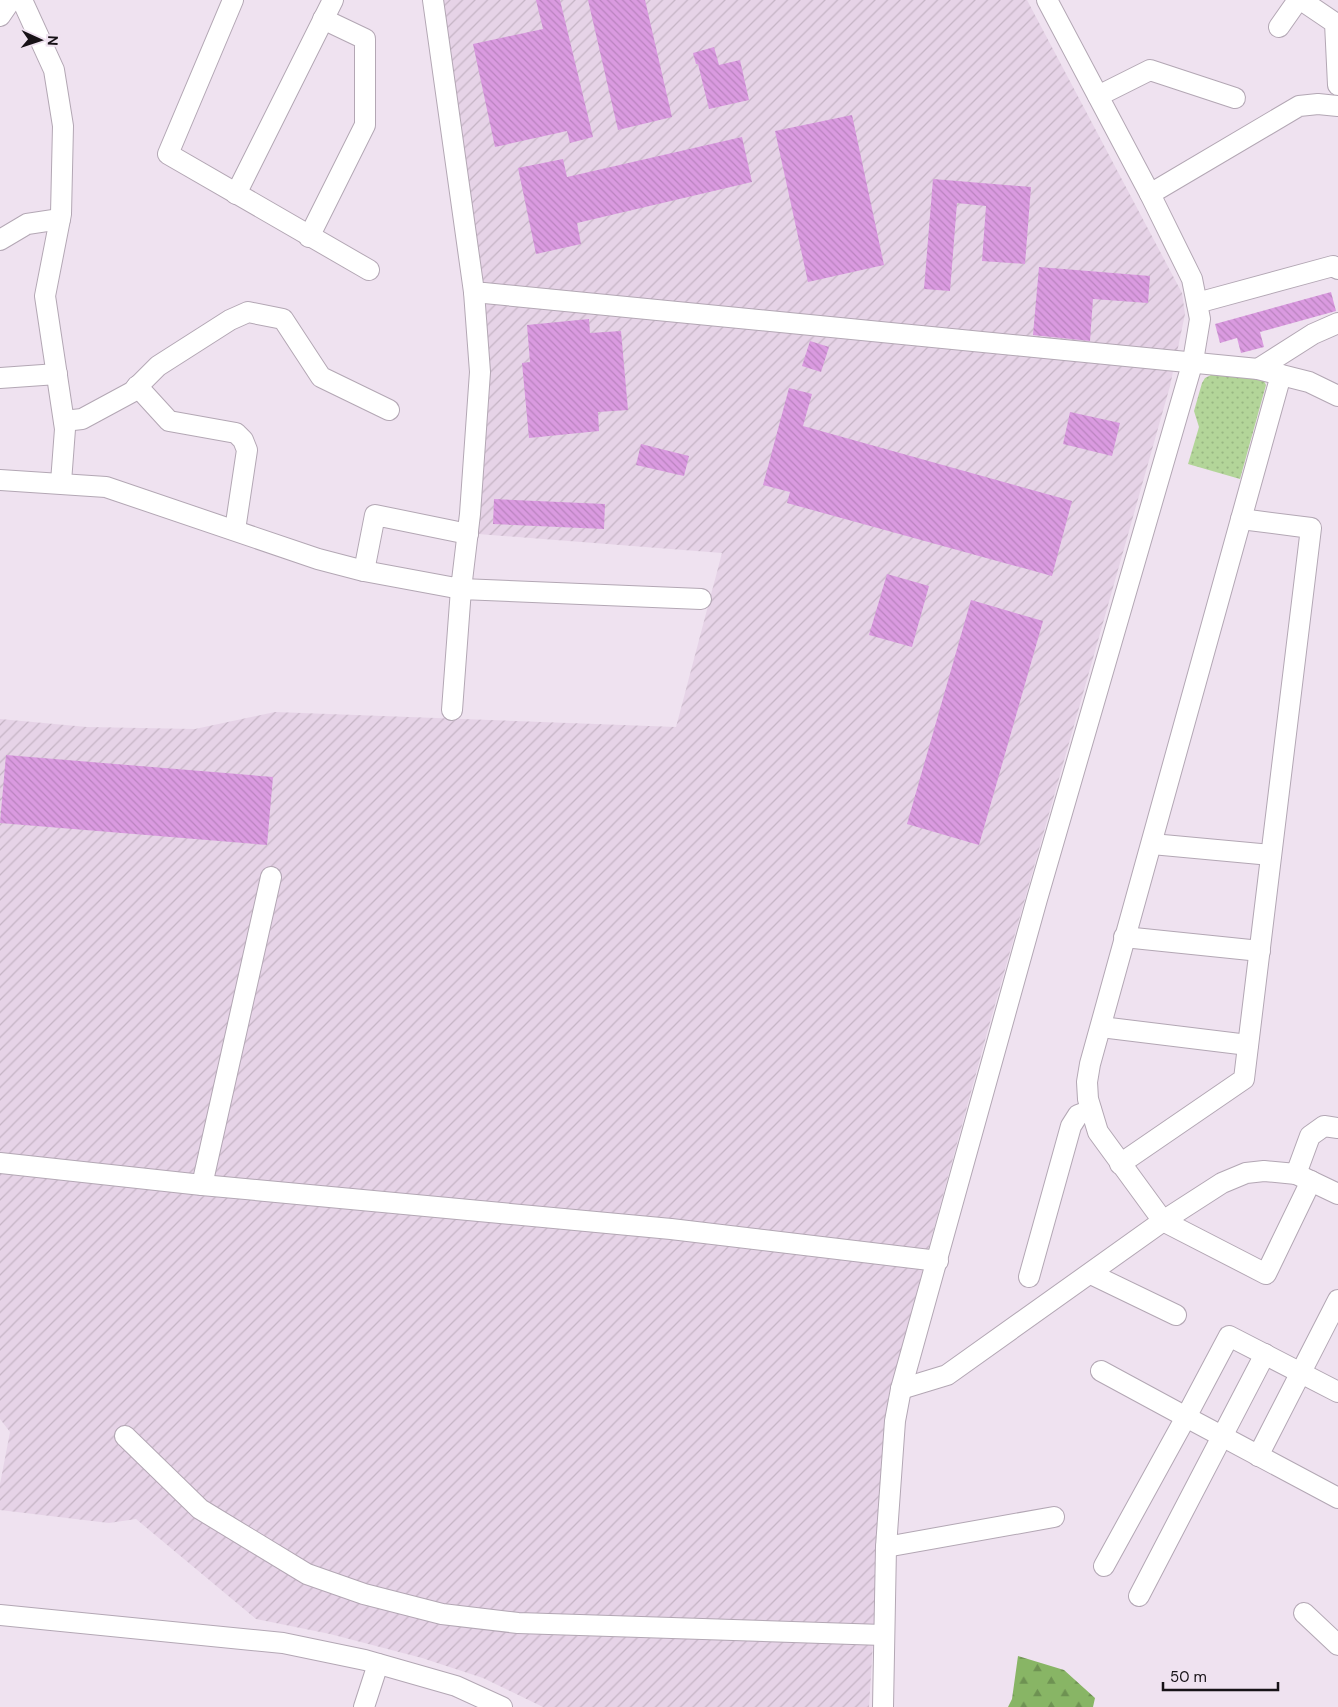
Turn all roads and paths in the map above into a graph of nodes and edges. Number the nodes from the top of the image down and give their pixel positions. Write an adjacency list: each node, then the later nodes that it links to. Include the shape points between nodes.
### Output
1 (10, 0): 8 (street)
2 (22, 0): 17 (street, via 54,70 63,126)
3 (233, 0): 15 (street, via 168,154)
4 (333, 0): 9 (street)
5 (433, 0): 22 (street)
6 (1047, 0): 12 (street)
7 (1300, 0): 10 (street); 11 (street, via 1335,22)
8 (0, 16)
9 (323, 19): 15 (street); 18 (street, via 365,39 365,125)
10 (1280, 27)
11 (1338, 85)
12 (1098, 96): 13 (street, via 1150,70); 16 (street)
13 (1235, 98)
14 (1338, 106): 16 (street, via 1299,106)
15 (236, 194): 18 (street)
16 (1150, 194): 23 (street, via 1192,279)
17 (60, 219): 19 (street, via 27,224); 27 (street, via 45,296)
18 (309, 237): 21 (street)
19 (0, 240)
20 (1338, 269): 23 (street, via 1333,266)
21 (370, 270)
22 (474, 292): 25 (street); 38 (street, via 480,372)
23 (1197, 303): 25 (street, via 1200,319)
24 (1338, 322): 26 (street)
25 (1194, 361): 26 (street); 58 (street, via 1037,898)
26 (1258, 369): 28 (street)
27 (58, 374): 29 (street); 33 (street)
28 (1281, 375): 31 (street); 36 (street)
29 (0, 378)
30 (137, 386): 32 (street, via 158,366 248,312 283,319 321,377); 33 (street, via 132,392 82,419); 37 (street, via 169,421 236,433 243,440 247,450)
31 (1336, 392)
32 (390, 410)
33 (64, 421): 35 (street)
34 (0, 480): 35 (street)
35 (61, 482): 37 (street, via 106,487)
36 (1241, 519): 43 (street); 44 (street, via 1312,528)
37 (235, 530): 39 (street)
38 (468, 534): 39 (street, via 375,515); 40 (street)
39 (364, 571): 40 (street)
40 (461, 589): 41 (street); 42 (street)
41 (702, 599)
42 (452, 710)
43 (1152, 844): 44 (street); 46 (street)
44 (1271, 856): 47 (street)
45 (271, 877): 55 (street)
46 (1124, 937): 47 (street); 48 (street)
47 (1260, 951): 49 (street)
48 (1101, 1027): 49 (street); 50 (street, via 1087,1082)
49 (1248, 1045): 53 (street, via 1244,1079)
50 (1091, 1110): 53 (street, via 1098,1132); 60 (street, via 1078,1115 1071,1126)
51 (1338, 1128): 54 (street, via 1324,1126 1310,1136)
52 (0, 1163): 55 (street)
53 (1120, 1164): 57 (street)
54 (1303, 1178): 56 (street); 57 (street, via 1264,1171 1246,1172 1222,1183); 57 (street, via 1266,1274)
55 (202, 1185): 58 (street, via 671,1229)
56 (1338, 1194)
57 (1163, 1221): 59 (street)
58 (938, 1261): 66 (street)
59 (1091, 1274): 62 (street); 66 (street, via 947,1376)
60 (1029, 1277)
61 (1338, 1300): 65 (street)
62 (1176, 1315)
63 (1265, 1354): 65 (street); 68 (street, via 1230,1336); 70 (street)
64 (1101, 1371): 68 (street)
65 (1301, 1372): 67 (street); 71 (street)
66 (901, 1390): 74 (street, via 895,1421)
67 (1338, 1392)
68 (1186, 1417): 70 (street); 75 (street)
69 (125, 1436): 79 (street, via 200,1508 307,1574 364,1594 442,1614 518,1624)
70 (1224, 1437): 71 (street); 76 (street)
71 (1258, 1456): 72 (street)
72 (1338, 1498)
73 (1054, 1517): 74 (street)
74 (886, 1547): 79 (street)
75 (1104, 1566)
76 (1140, 1596)
77 (1304, 1613): 80 (street)
78 (0, 1615): 81 (street, via 283,1642)
79 (883, 1635): 84 (street)
80 (1338, 1645)
81 (378, 1664): 82 (street); 83 (street, via 456,1686)
82 (364, 1707)
83 (502, 1707)
84 (883, 1707)

